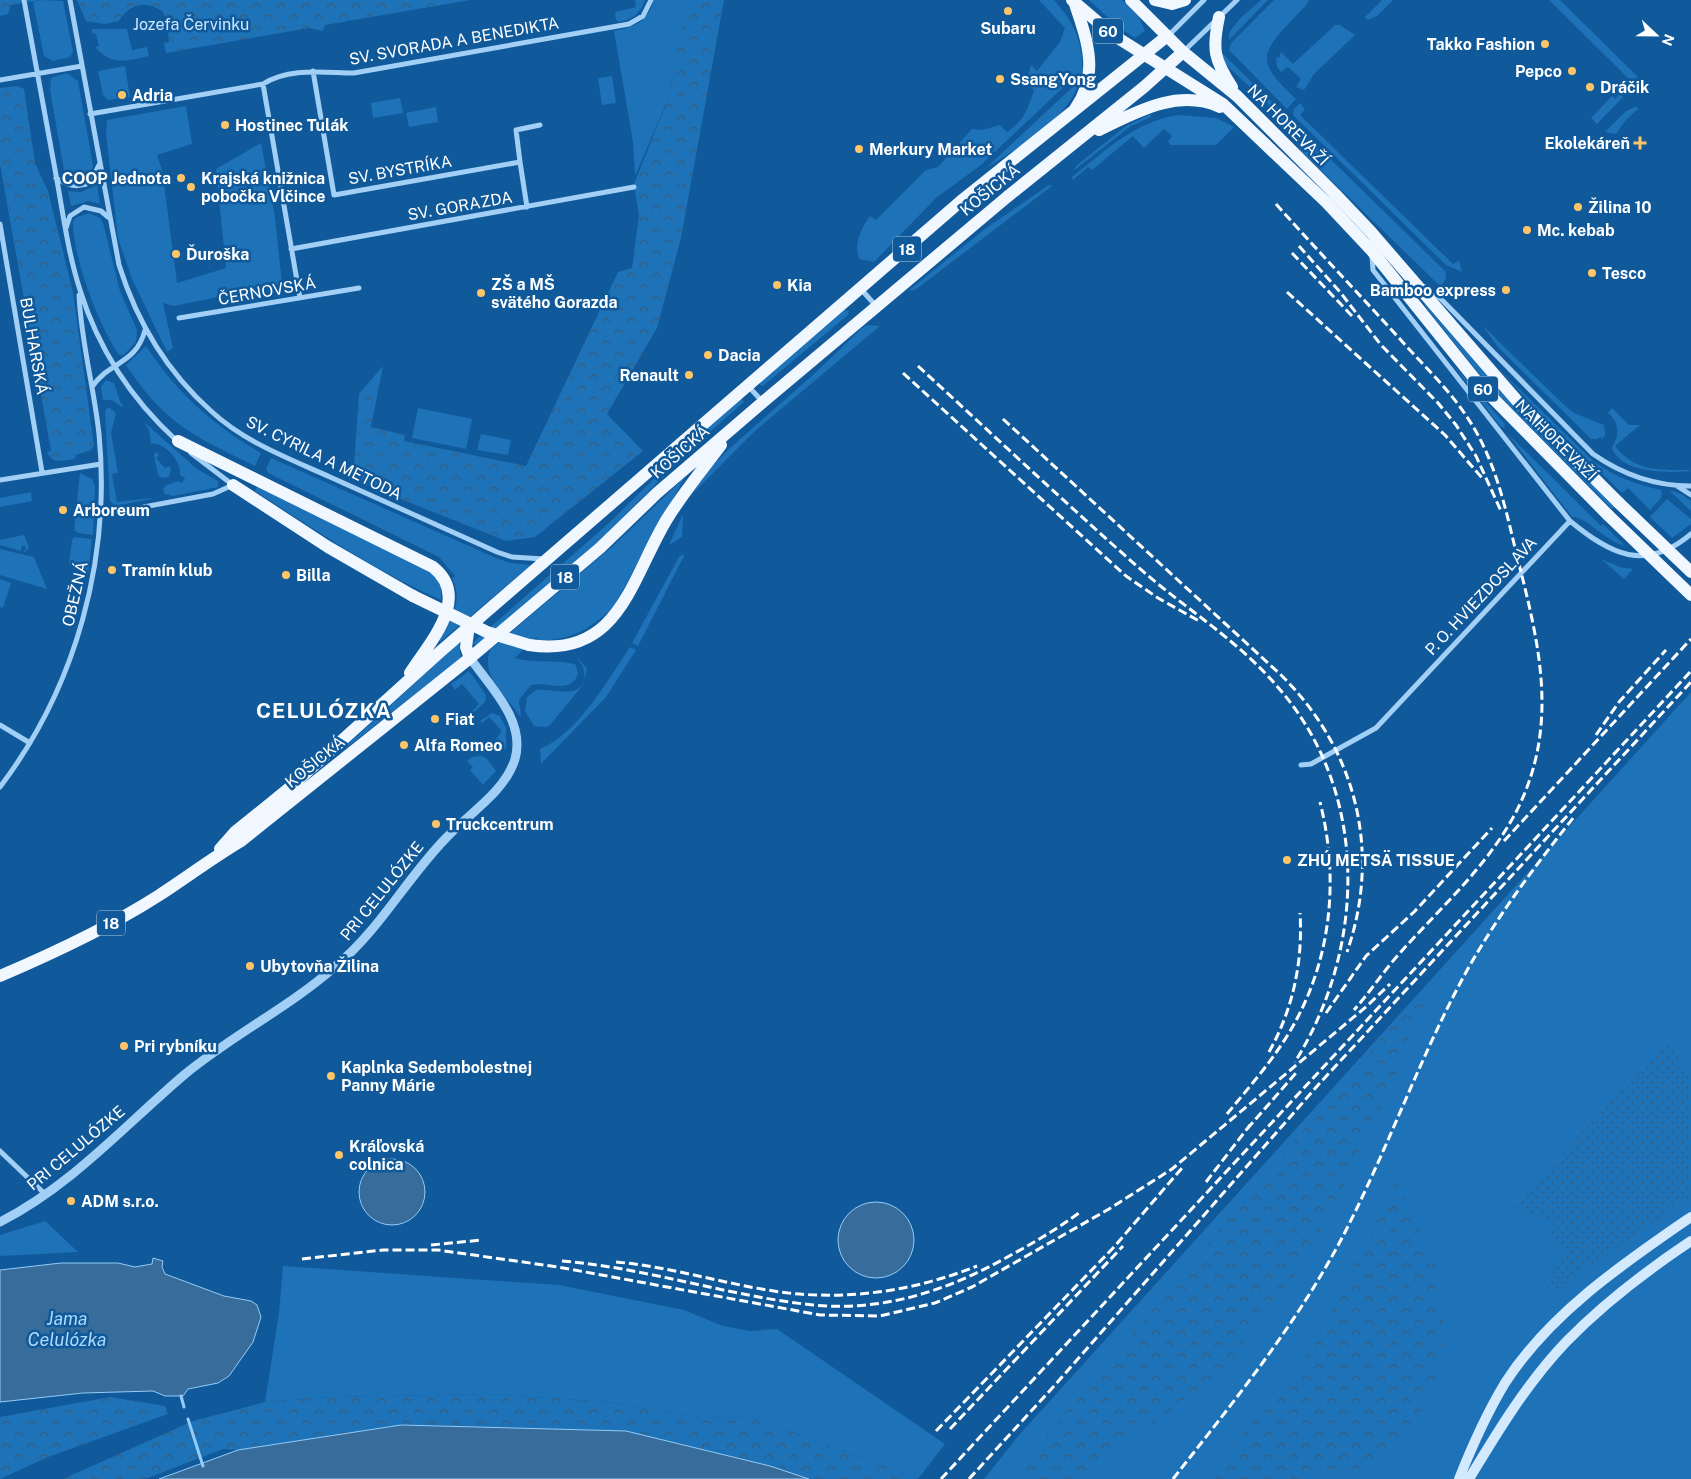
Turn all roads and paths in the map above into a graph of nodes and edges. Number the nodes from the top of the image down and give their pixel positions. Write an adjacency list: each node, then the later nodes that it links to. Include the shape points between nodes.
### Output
1 (70, 0): 14 (street, SV. CYRILA A METODA)
2 (651, 0): 16 (street, SV. SVORADA A BENEDIKTA, via 643,16 629,24 354,73)
3 (1131, 0): 11 (main road, 60)
4 (1155, 0): 5 (main road, via 1172,4)
5 (1185, 0)
6 (1204, 0): 11 (street)
7 (1237, 0): 10 (street)
8 (1073, 1): 13 (main road, 60, via 1113,36); 23 (main road, via 1089,45 1090,65 1085,88)
9 (25, 2): 17 (street)
10 (1219, 17): 12 (street); 20 (main road, via 1214,44 1216,60)
11 (1166, 37): 12 (main road, 60); 13 (main road, 18)
12 (1183, 52): 15 (main road, 18); 20 (main road, NA HOREVAŽÍ / 60)
13 (1145, 56): 15 (main road, 60); 23 (main road, KOŠICKÁ / 18)
14 (82, 66): 17 (street); 21 (street, SV. CYRILA A METODA)
15 (1166, 68): 22 (main road, NA HOREVAŽÍ / 60); 25 (main road, KOŠICKÁ / 18)
16 (313, 71): 19 (street, SV. SVORADA A BENEDIKTA, via 272,79); 26 (street, SV. BYSTRÍKA, via 334,195)
17 (37, 75): 18 (street); 28 (street)
18 (0, 80)
19 (263, 84): 21 (street, SV. SVORADA A BENEDIKTA); 34 (street)
20 (1237, 96): 36 (main road, NA HOREVAŽÍ / 60)
21 (90, 114): 27 (street, SV. CYRILA A METODA)
22 (1235, 115): 25 (main road, NA HOREVAŽÍ, via 1197,101 1165,102); 35 (main road, NA HOREVAŽÍ / 60)
23 (1069, 116): 38 (main road, KOŠICKÁ / 18, via 961,201)
24 (540, 125): 26 (street, via 516,130)
25 (1081, 139): 41 (main road, KOŠICKÁ / 18)
26 (520, 162): 30 (street)
27 (99, 164): 28 (street, via 90,183 80,186 64,184); 31 (street, SV. CYRILA A METODA)
28 (56, 178): 33 (street)
29 (634, 187): 30 (street, SV. GORAZDA)
30 (527, 207): 34 (street, SV. GORAZDA)
31 (108, 217): 33 (street, via 102,211 84,207 70,216); 43 (street, SV. CYRILA A METODA, via 118,265)
32 (0, 224): 51 (street, BULHARSKÁ)
33 (65, 230): 39 (street)
34 (292, 249): 40 (street)
35 (1372, 251): 58 (street, NA HOREVAŽÍ, via 1373,270); 62 (main road, NA HOREVAŽÍ / 60, bridge, via 1478,384)
36 (1406, 272): 54 (street, NA HOREVAŽÍ, via 1441,300 1593,454 1612,467 1640,479); 61 (main road, NA HOREVAŽÍ / 60, bridge, via 1519,403)
37 (358, 288): 40 (street, ČERNOVSKÁ)
38 (860, 288): 41 (street); 45 (main road, KOŠICKÁ / 18)
39 (79, 289): 44 (street, via 96,334); 46 (street, OBEŽNÁ, via 80,322)
40 (300, 298): 42 (street, ČERNOVSKÁ)
41 (876, 306): 47 (main road, KOŠICKÁ / 18)
42 (179, 318)
43 (145, 330): 44 (street, via 142,343 133,355); 60 (street, SV. CYRILA A METODA, via 166,362 212,412 266,447 497,552 512,557)
44 (115, 366): 46 (street, via 99,377); 49 (street, via 146,410)
45 (747, 385): 47 (street); 60 (main road, KOŠICKÁ / 18)
46 (92, 388): 50 (street, OBEŽNÁ)
47 (763, 402): 48 (main road, KOŠICKÁ / 18)
48 (736, 425): 53 (main road, bridge, via 667,519 618,613 598,632 578,642 554,647 529,645 487,632 413,596 328,548); 64 (main road, KOŠICKÁ / 18, via 657,492 600,548)
49 (178, 441): 53 (street); 65 (main road, via 439,572 448,587 449,608)
50 (101, 464): 51 (street); 57 (street, OBEŽNÁ)
51 (42, 472): 52 (street)
52 (0, 480)
53 (233, 485): 57 (street, via 213,494)
54 (1677, 486): 55 (street, NA HOREVAŽÍ); 56 (street)
55 (1691, 486)
56 (1691, 495)
57 (101, 515): 67 (street, OBEŽNÁ, via 91,587 79,633 58,688)
58 (1570, 521): 59 (street, via 1596,542 1628,556 1664,551); 68 (street, P. O. HVIEZDOSLAVA, via 1376,728 1311,764)
59 (1691, 534)
60 (549, 559): 63 (main road, KOŠICKÁ / 18)
61 (1691, 572)
62 (1691, 595)
63 (469, 626): 64 (main road, via 466,648); 65 (main road, KOŠICKÁ / 18)
64 (470, 658): 70 (main road, KOŠICKÁ / 18, via 241,841); 73 (street, PRI CELULÓZKE, via 507,711 516,732 515,759 500,786 436,848 375,926 338,965 186,1073)
65 (400, 688): 70 (main road, KOŠICKÁ / 18, via 287,790 235,832)
66 (0, 726): 67 (street)
67 (30, 743): 69 (street, OBEŽNÁ)
68 (1301, 765)
69 (0, 787)
70 (214, 856): 71 (main road, KOŠICKÁ / 18, via 111,923)
71 (0, 976)
72 (0, 1151): 73 (street)
73 (46, 1195): 75 (street, PRI CELULÓZKE)
74 (1691, 1216): 77 (main road, via 1596,1286 1540,1339 1506,1383)
75 (0, 1222)
76 (1691, 1241): 78 (main road, via 1611,1300 1566,1343 1514,1408)
77 (1459, 1479)
78 (1469, 1479)

